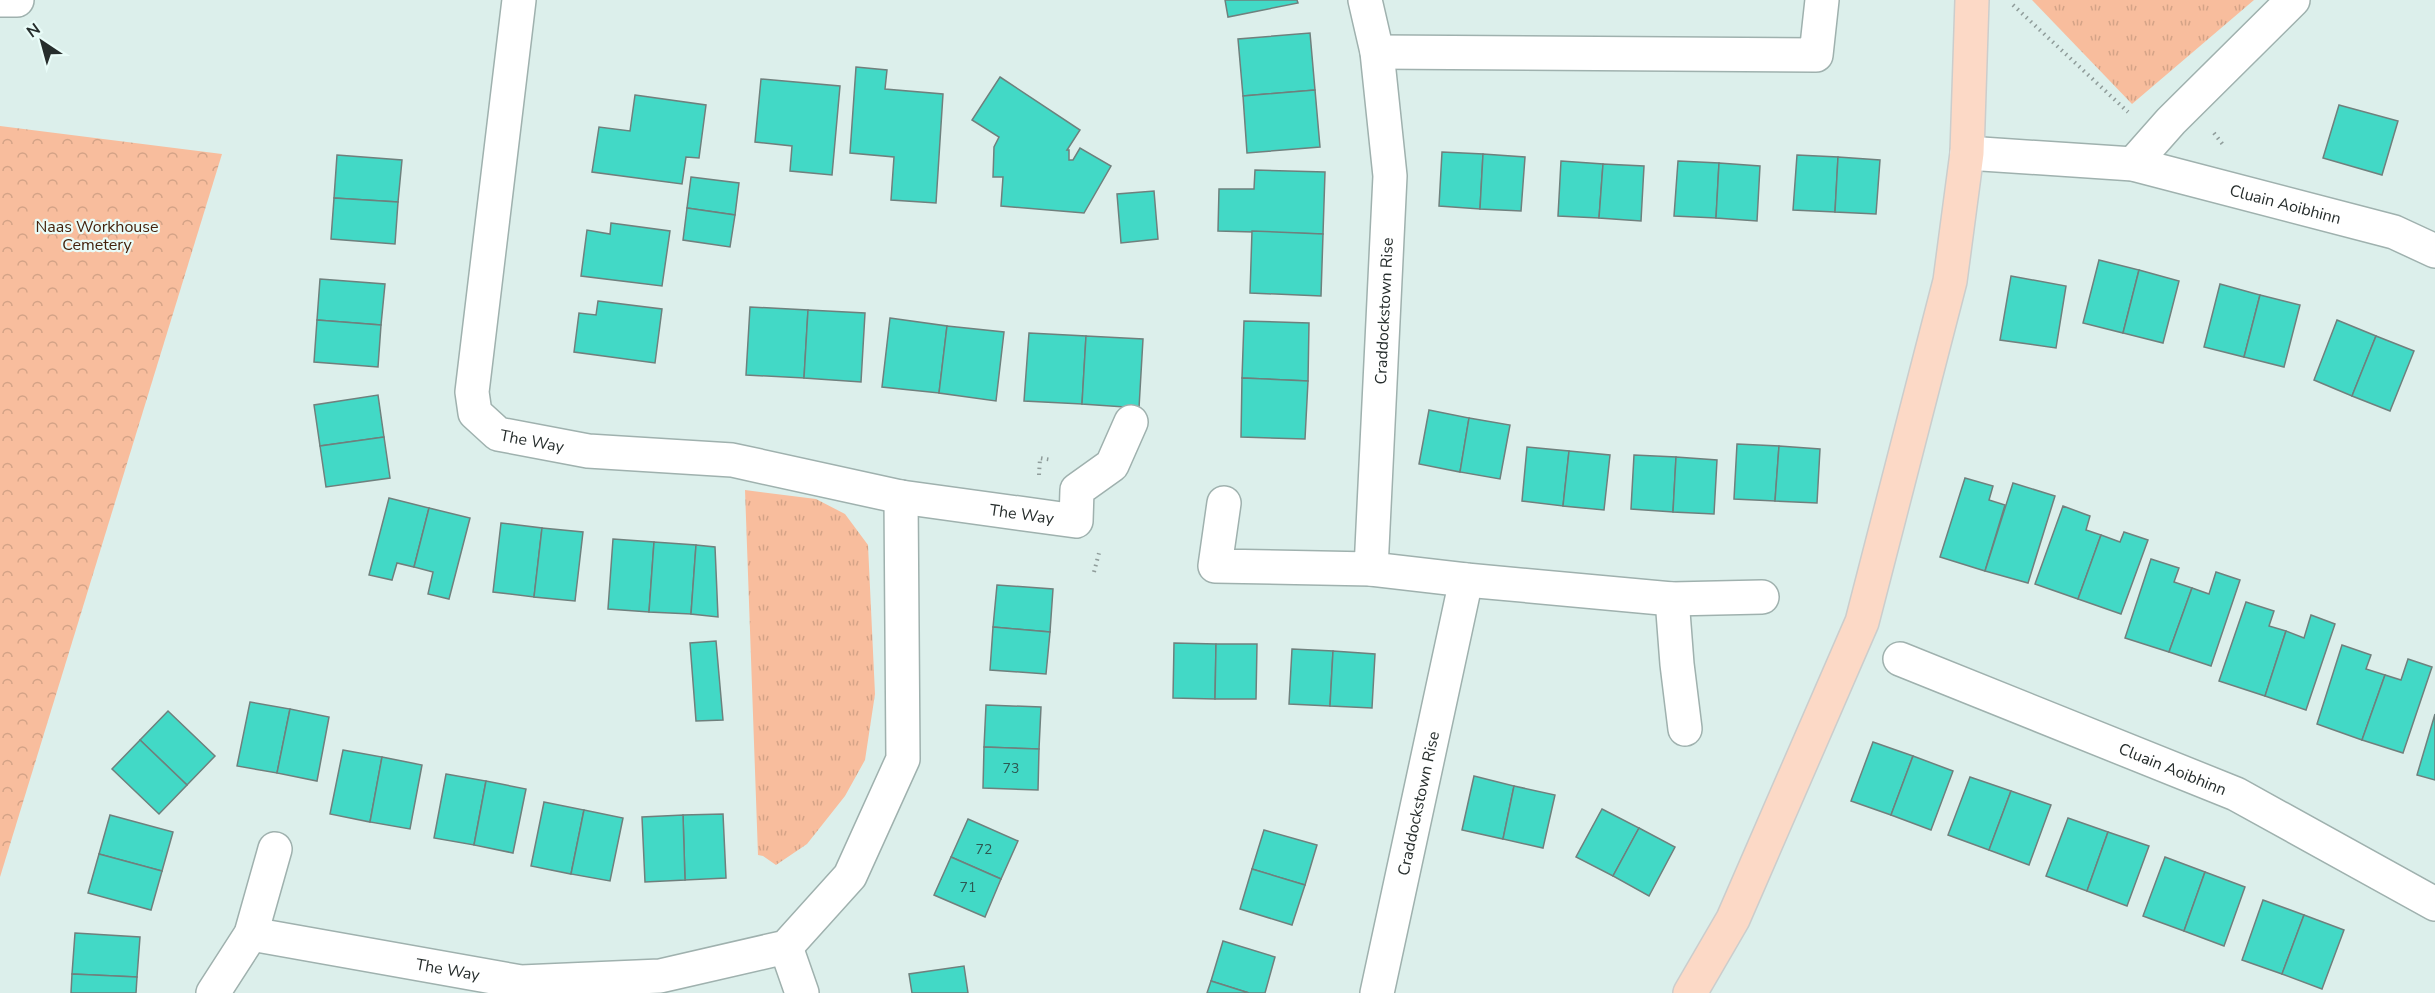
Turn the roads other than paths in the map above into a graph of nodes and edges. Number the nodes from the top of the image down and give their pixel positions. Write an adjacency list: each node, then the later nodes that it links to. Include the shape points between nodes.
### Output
1 (0, 0): 2 (street)
2 (17, 0)
3 (519, 0): 13 (street, The Way, via 472,393 475,413 498,434 588,451 732,460)
4 (1365, 0): 8 (street, Craddockstown Rise)
5 (1822, 0): 8 (street, via 1816,55)
6 (1972, 0): 9 (main road)
7 (2293, 0): 10 (street)
8 (1377, 52): 15 (street, Craddockstown Rise, via 1390,176)
9 (1967, 153): 10 (street, Cluain Aoibhinn); 28 (main road, via 1950,281 1863,622 1733,919)
10 (2133, 164): 11 (street, Cluain Aoibhinn, via 2394,232)
11 (2435, 251)
12 (1131, 422): 13 (street, The Way, via 1112,465 1077,490 1076,521)
13 (901, 497): 24 (street, via 903,759 850,876)
14 (1224, 503): 15 (street, via 1215,566)
15 (1371, 569): 16 (street)
16 (1466, 580): 18 (street); 27 (street, Craddockstown Rise)
17 (1762, 597): 18 (street)
18 (1672, 598): 20 (street)
19 (1900, 659): 22 (street, Cluain Aoibhinn, via 2236,794)
20 (1684, 729)
21 (276, 849): 23 (street)
22 (2435, 904)
23 (250, 934): 24 (street, The Way, via 521,982 660,976); 25 (street)
24 (786, 947): 26 (street)
25 (213, 993)
26 (802, 993)
27 (1377, 993)
28 (1690, 993)

